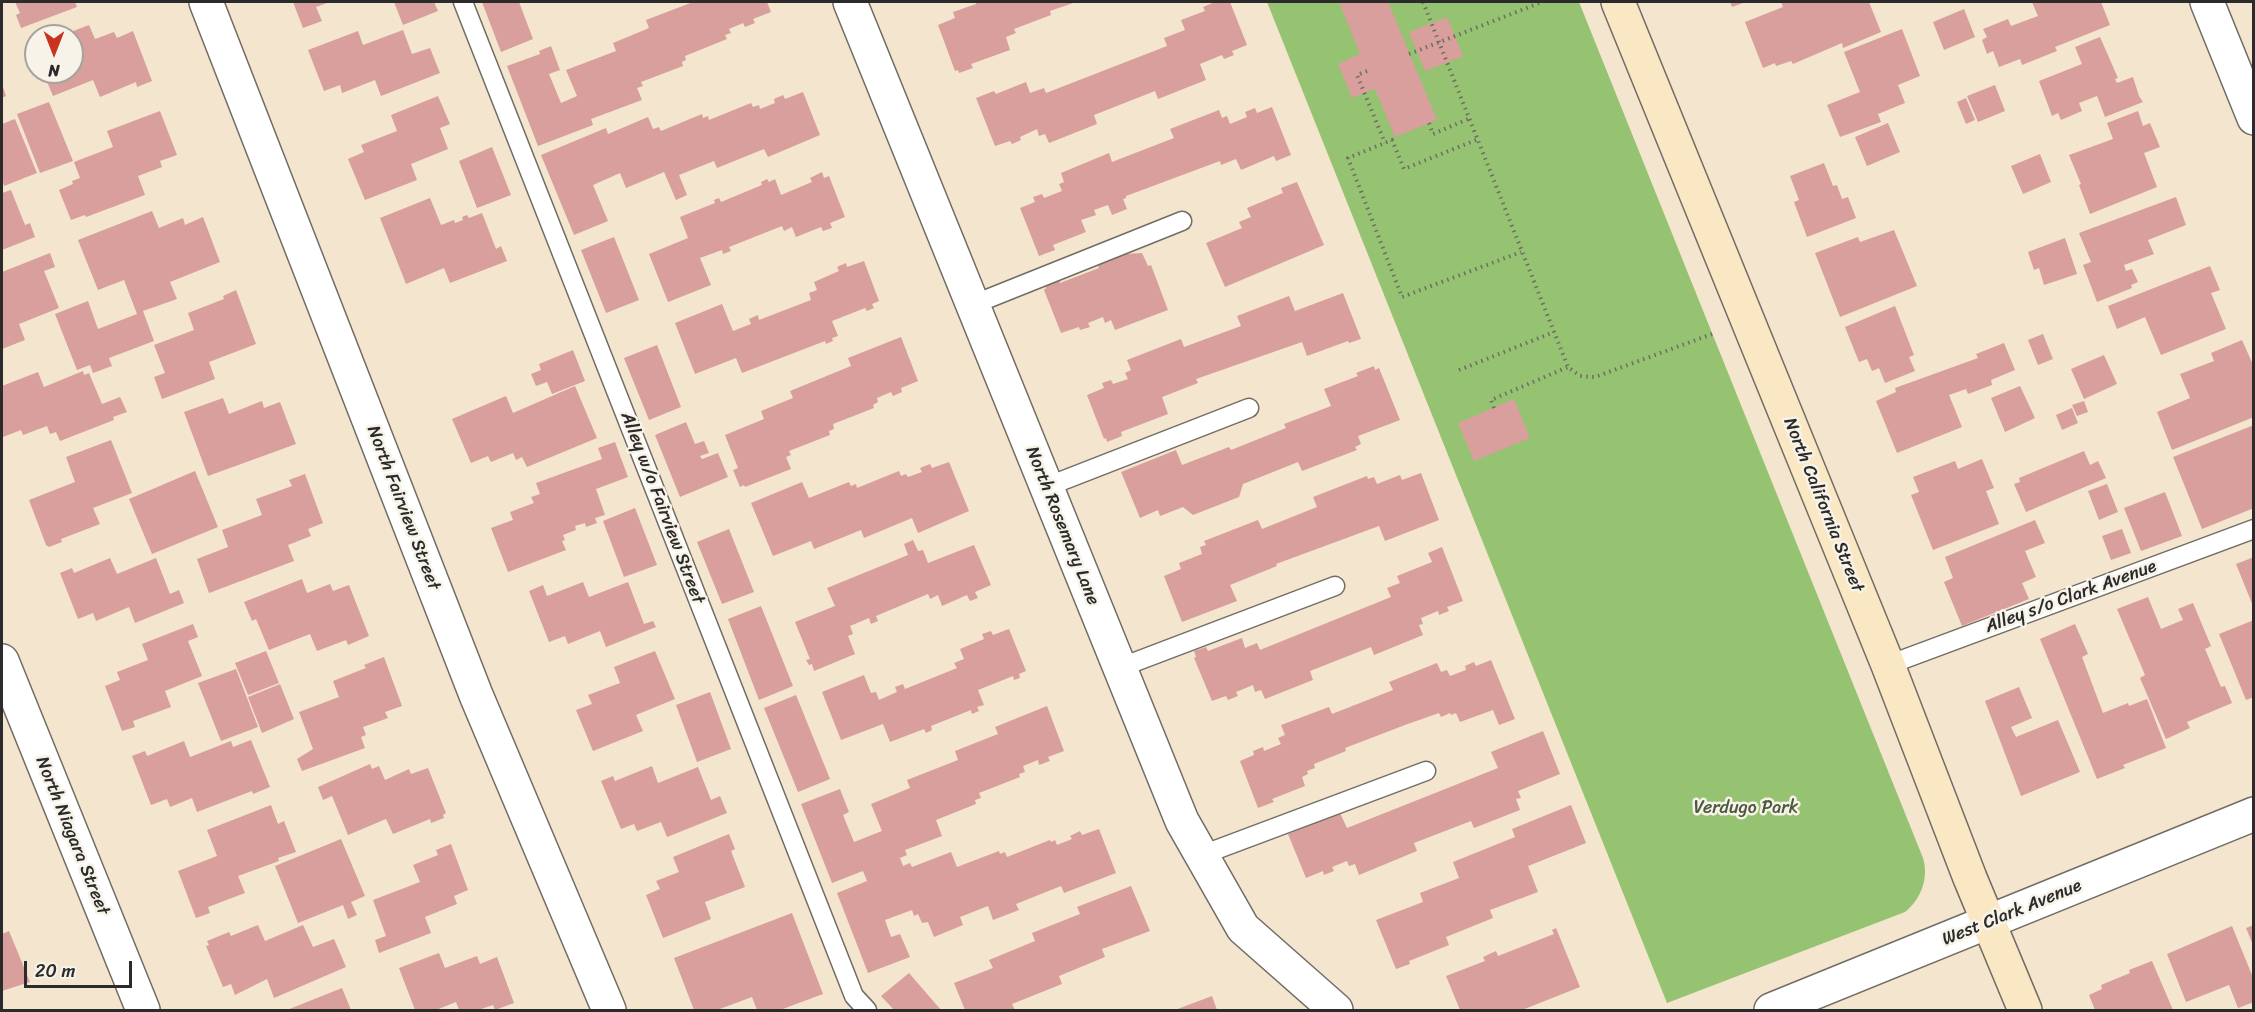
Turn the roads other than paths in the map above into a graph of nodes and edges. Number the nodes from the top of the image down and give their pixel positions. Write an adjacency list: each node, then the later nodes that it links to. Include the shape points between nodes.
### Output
1 (206, 2): 21 (street, North Fairview Street, via 476,695)
2 (463, 2): 22 (lane, Alley w/o Fairview Street, via 854,996)
3 (850, 2): 8 (street, North Rosemary Lane)
4 (1618, 2): 14 (street, North California Street)
5 (2207, 2): 6 (street)
6 (2253, 118)
7 (1182, 221): 8 (lane)
8 (972, 305): 10 (street, North Rosemary Lane)
9 (1249, 408): 10 (lane)
10 (1046, 487): 15 (street, North Rosemary Lane)
11 (2253, 529): 14 (lane, Alley s/o Clark Avenue)
12 (1335, 586): 15 (lane)
13 (2, 661): 20 (street, North Niagara Street)
14 (1888, 665): 19 (street, North California Street)
15 (1119, 668): 18 (street, North Rosemary Lane, via 1182,820)
16 (1426, 771): 18 (lane)
17 (2253, 814): 19 (street, West Clark Avenue)
18 (1202, 855): 23 (street, North Rosemary Lane, via 1243,928)
19 (1988, 923): 24 (street, West Clark Avenue); 25 (street, North California Street)
20 (142, 1011)
21 (609, 1011)
22 (867, 1011)
23 (1336, 1011)
24 (1771, 1011)
25 (2025, 1011)

